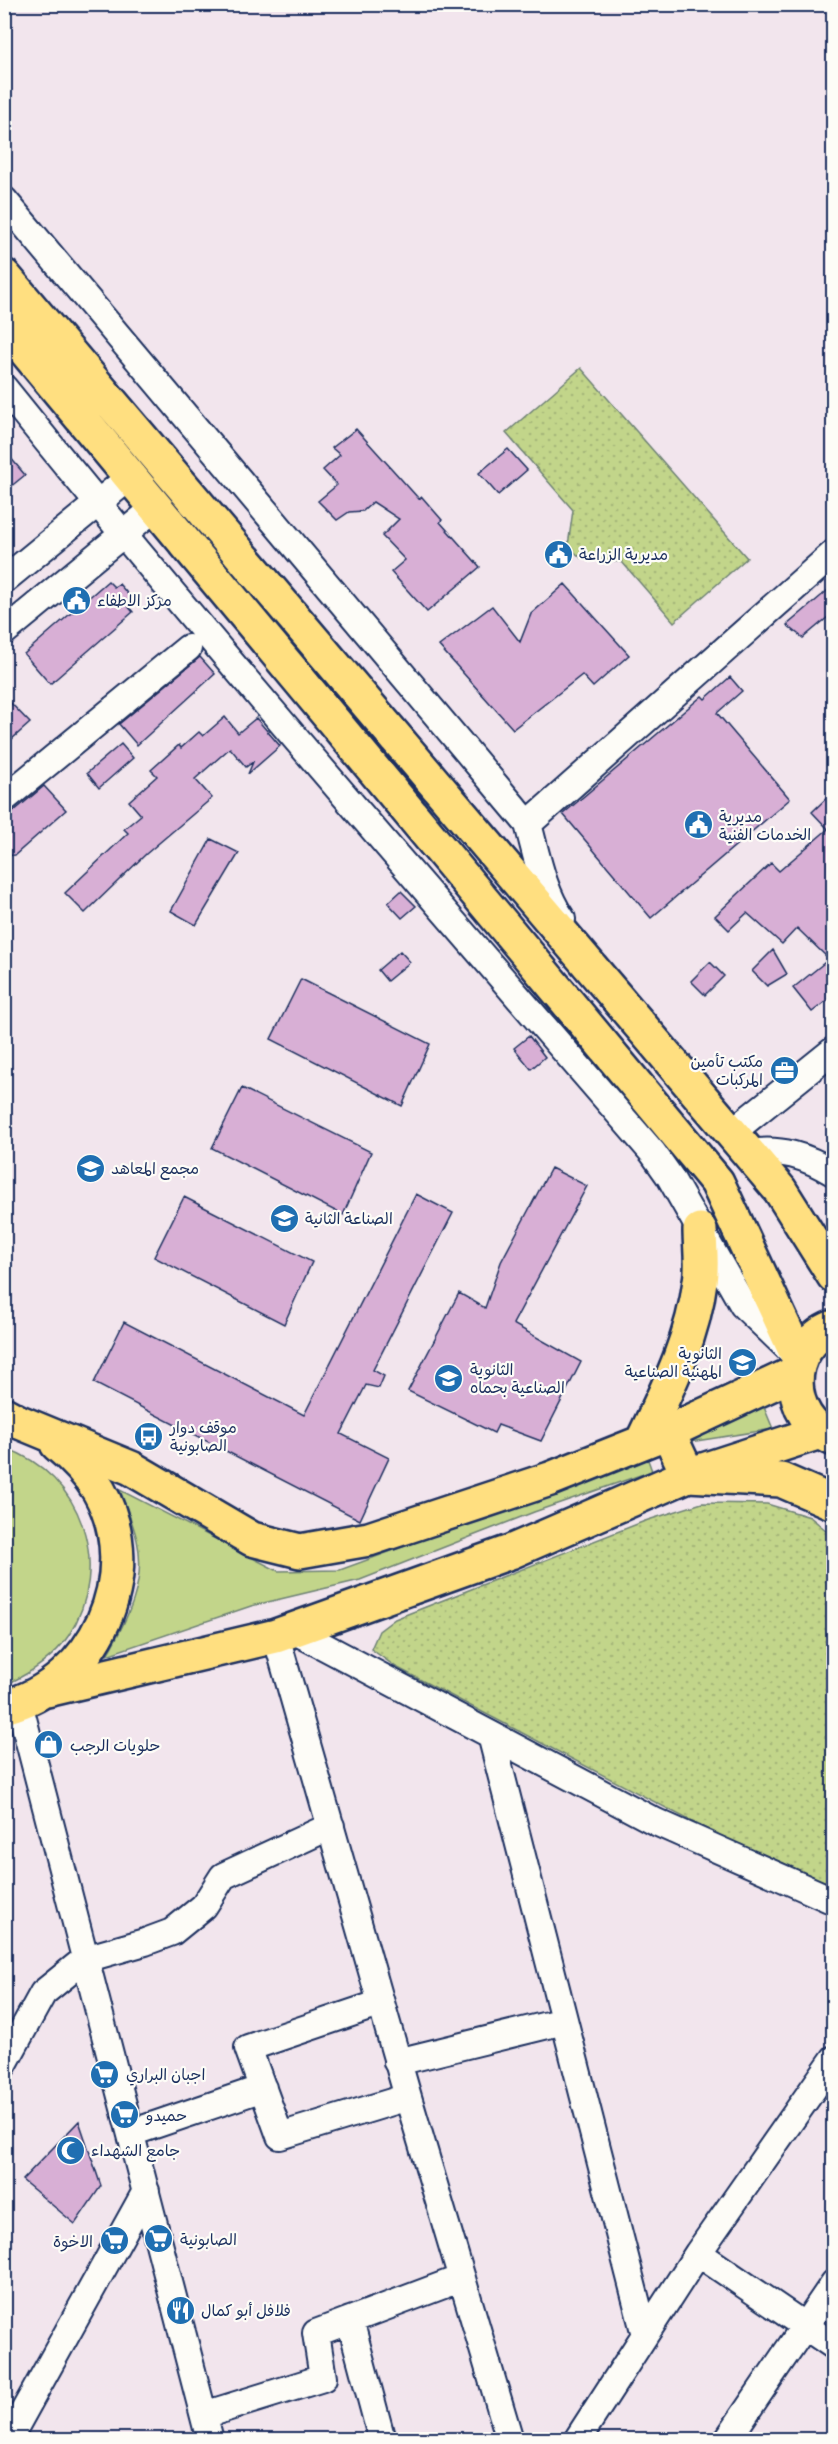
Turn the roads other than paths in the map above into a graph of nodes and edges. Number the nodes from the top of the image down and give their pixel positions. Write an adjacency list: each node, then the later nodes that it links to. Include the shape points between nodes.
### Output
1 (4, 200): 14 (street)
2 (4, 276): 15 (main road)
3 (4, 325): 5 (main road)
4 (4, 388): 6 (street)
5 (131, 476): 6 (street); 7 (main road)
6 (98, 504): 8 (street); 10 (street)
7 (156, 507): 8 (street); 24 (main road, via 717,1182)
8 (124, 536): 11 (street); 21 (street, via 653,1153)
9 (834, 553): 14 (street)
10 (4, 580)
11 (4, 632)
12 (188, 648): 13 (street)
13 (4, 799)
14 (528, 824): 15 (street, via 553,905)
15 (611, 992): 17 (main road)
16 (834, 1050): 17 (street)
17 (740, 1142): 18 (street, via 796,1154); 19 (main road)
18 (834, 1173)
19 (780, 1190): 20 (main road); 22 (main road)
20 (834, 1228)
21 (700, 1230): 24 (street, via 743,1305); 27 (main road, via 701,1279 692,1327 662,1401)
22 (834, 1276)
23 (834, 1327): 24 (main road, via 810,1343)
24 (797, 1366): 26 (main road, via 795,1390 799,1406 808,1420); 27 (main road)
25 (9, 1418): 27 (main road, via 131,1468 252,1539 300,1551 369,1539 550,1479); 31 (main road, via 50,1438 78,1462 100,1492 113,1527 117,1564 112,1601 98,1636 76,1666)
26 (827, 1435): 28 (main road)
27 (655, 1437): 28 (main road)
28 (688, 1475): 29 (main road, via 781,1480); 30 (main road, via 510,1552)
29 (834, 1503)
30 (285, 1633): 31 (main road); 32 (street); 33 (street)
31 (24, 1700): 35 (street)
32 (491, 1735): 34 (street, via 656,1822); 37 (street)
33 (330, 1826): 35 (street, via 223,1876 204,1906 172,1932); 36 (street)
34 (834, 1901)
35 (85, 1959): 40 (street, via 43,1993); 43 (street)
36 (381, 2003): 39 (street); 41 (street, via 248,2048)
37 (564, 2021): 39 (street); 50 (street)
38 (834, 2059): 45 (street)
39 (397, 2061): 42 (street)
40 (4, 2064)
41 (263, 2088): 42 (street, via 280,2136); 43 (street)
42 (408, 2097): 46 (street)
43 (130, 2133): 44 (street)
44 (146, 2191): 52 (street); 53 (street)
45 (698, 2253): 49 (street); 50 (street)
46 (462, 2278): 48 (street); 55 (street)
47 (834, 2283): 49 (street)
48 (350, 2320): 52 (street, via 316,2333 323,2378); 54 (street)
49 (802, 2326): 51 (street); 57 (street)
50 (645, 2335): 56 (street)
51 (834, 2346)
52 (208, 2433)
53 (9, 2439)
54 (382, 2439)
55 (510, 2439)
56 (578, 2439)
57 (726, 2439)

